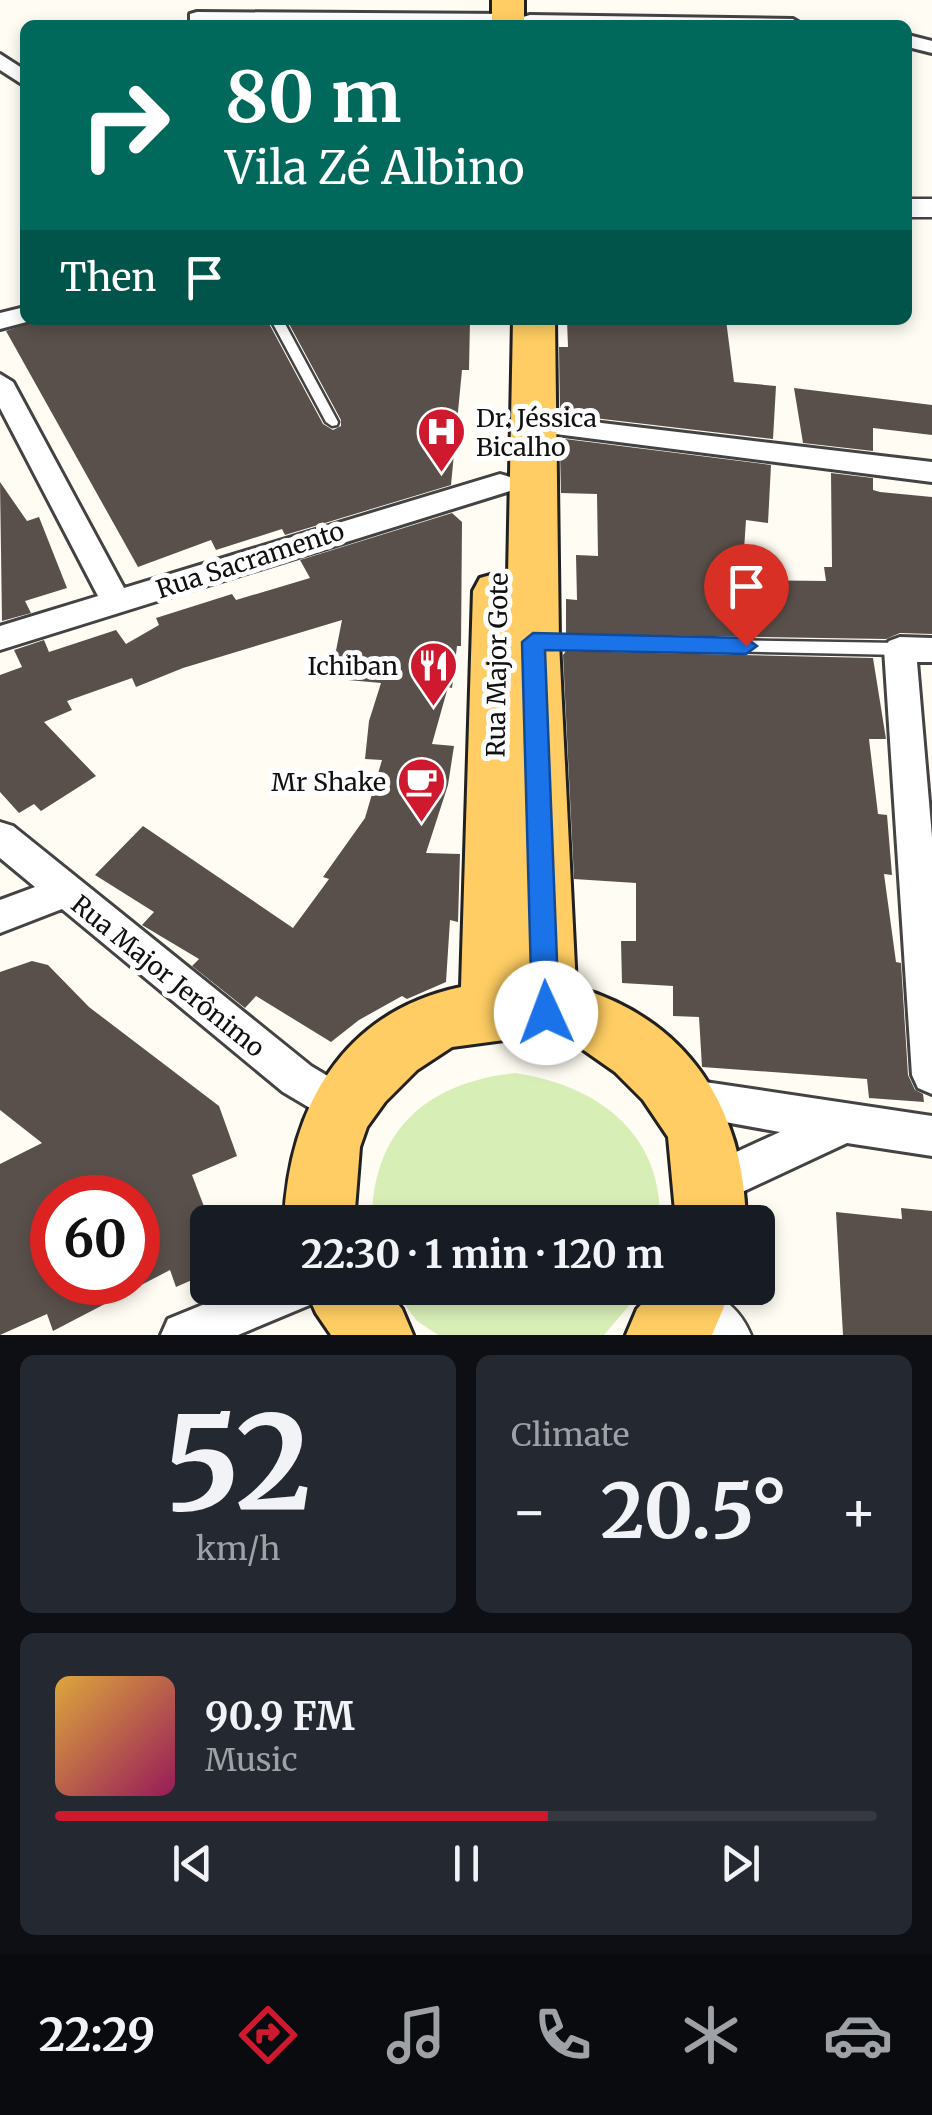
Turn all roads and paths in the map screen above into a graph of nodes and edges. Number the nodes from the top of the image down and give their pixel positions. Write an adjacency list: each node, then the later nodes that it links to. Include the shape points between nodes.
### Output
1 (225, 0): 5 (street, via 197,18)
2 (282, 0): 4 (street)
3 (519, 15): 4 (street); 7 (street)
4 (304, 18): 6 (street)
5 (231, 20)
6 (284, 20)
7 (643, 20)
8 (279, 325): 12 (lane)
9 (502, 325): 15 (main road, Rua Major Gote)
10 (534, 325): 13 (main road, Rua Major Gote)
11 (0, 382): 16 (street)
12 (332, 422)
13 (534, 424): 14 (street); 18 (main road, Rua Major Gote)
14 (932, 472)
15 (500, 484): 16 (street, Rua Sacramento); 23 (main road, Rua Major Gote)
16 (116, 602): 17 (street, Rua Sacramento)
17 (0, 638)
18 (533, 642): 19 (lane); 23 (main road, Rua Major Gote)
19 (916, 650): 24 (street)
20 (0, 837): 21 (street, Rua Major Jerônimo)
21 (64, 892): 22 (street); 26 (street, Rua Major Jerônimo, via 297,1079)
22 (0, 917)
23 (518, 1011): 25 (main road, via 587,1018 662,1072); 26 (main road, via 435,1022 381,1058)
24 (932, 1075)
25 (678, 1098): 27 (street); 29 (main road, via 697,1126)
26 (342, 1107): 30 (main road, via 321,1168)
27 (845, 1123): 28 (street); 29 (street)
28 (932, 1136)
29 (711, 1204)
30 (320, 1205)
31 (255, 1305): 33 (street)
32 (354, 1305): 34 (main road)
33 (184, 1335)
34 (376, 1335)

